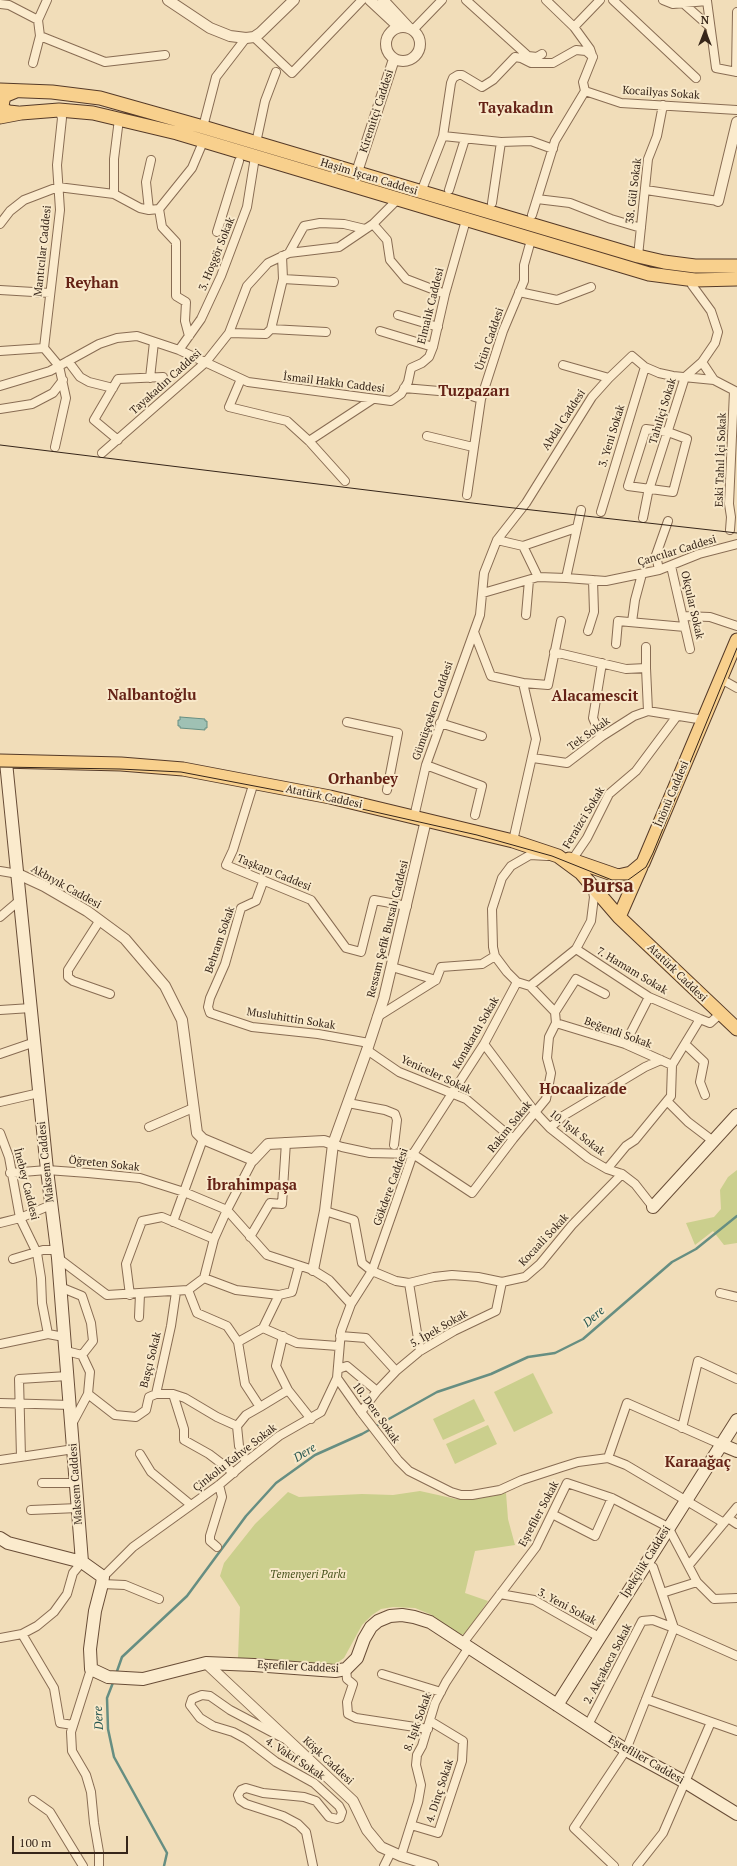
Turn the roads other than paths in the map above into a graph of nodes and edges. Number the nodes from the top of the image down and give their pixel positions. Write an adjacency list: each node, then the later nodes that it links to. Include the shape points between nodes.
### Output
1 (47, 0): 16 (street)
2 (168, 0): 21 (street, via 210,28 230,36)
3 (294, 0): 21 (street, via 272,23)
4 (362, 0): 21 (street, via 292,73)
5 (370, 0): 19 (street)
6 (384, 0): 19 (street, via 403,19)
7 (442, 0): 19 (street)
8 (466, 0): 22 (street, via 528,56 537,57)
9 (546, 0): 17 (street)
10 (600, 0): 17 (street)
11 (613, 0): 29 (street)
12 (663, 0): 14 (street, via 673,4)
13 (0, 4): 16 (street)
14 (684, 4): 18 (street); 18 (street, via 707,1)
15 (737, 12): 28 (street)
16 (38, 20): 20 (street)
17 (574, 27): 24 (street, via 590,48)
18 (710, 27): 28 (street, via 716,68)
19 (407, 28): 25 (street, via 390,33 386,44 387,50); 25 (street, via 420,39 419,51 412,59)
20 (40, 36): 23 (street, via 105,62); 26 (street)
21 (250, 38): 39 (street, via 216,77)
22 (542, 54)
23 (165, 55)
24 (593, 57): 31 (street, via 584,82); 40 (street, via 586,51 576,50 553,63 531,63 515,57 484,87 459,74 451,83)
25 (397, 60): 50 (street, Kiremitçi Caddesi)
26 (33, 64)
27 (276, 72): 44 (street, via 265,101)
28 (737, 72)
29 (696, 78)
30 (5, 90): 35 (main road, via 2,105 4,110); 39 (main road, Haşim İşcan Caddesi, via 100,98)
31 (585, 91): 32 (street, Kocailyas Sokak, via 621,103); 46 (street)
32 (663, 105): 34 (street, Kocailyas Sokak); 54 (street, 38. Gül Sokak, via 657,136 648,159)
33 (60, 110): 35 (main road, Haşim İşcan Caddesi); 37 (main road, Haşim İşcan Caddesi); 51 (street, Mantıcılar Caddesi, via 62,118 57,165)
34 (737, 110)
35 (21, 113): 36 (main road, Haşim İşcan Caddesi)
36 (0, 117)
37 (120, 119): 42 (main road, Haşim İşcan Caddesi); 56 (street, via 114,159)
38 (737, 122): 45 (street)
39 (203, 127): 44 (main road, Haşim İşcan Caddesi)
40 (443, 136): 41 (street); 55 (street)
41 (465, 139): 43 (street); 53 (street)
42 (204, 142): 47 (main road, Haşim İşcan Caddesi); 61 (street, via 192,168)
43 (501, 142): 46 (street, via 531,141); 60 (street)
44 (256, 143): 50 (main road, Haşim İşcan Caddesi)
45 (734, 145): 59 (street)
46 (552, 149): 57 (street)
47 (255, 157): 52 (main road, Haşim İşcan Caddesi); 89 (street, 3. Hoşgör Sokak, via 247,207 221,276 201,319)
48 (151, 160): 62 (street, via 146,182)
49 (239, 161): 69 (street)
50 (360, 173): 52 (main road, Kiremitçi Caddesi); 55 (main road, Haşim İşcan Caddesi)
51 (58, 187): 56 (street); 65 (street, via 24,200 10,211); 81 (street, Mantıcılar Caddesi, via 60,210)
52 (356, 187): 58 (main road, Haşim İşcan Caddesi)
53 (449, 190)
54 (646, 190): 59 (street); 67 (street, 38. Gül Sokak)
55 (421, 192): 72 (main road, Haşim İşcan Caddesi)
56 (114, 194): 62 (street)
57 (537, 199): 63 (street); 67 (street, via 570,203)
58 (397, 200): 64 (main road, Haşim İşcan Caddesi); 66 (street, Tayakadın Caddesi)
59 (718, 201)
60 (492, 203)
61 (158, 209): 62 (street); 89 (street, via 162,227 176,242 176,296 186,302 185,321)
62 (148, 210)
63 (532, 215)
64 (466, 220): 70 (main road, Haşim İşcan Caddesi); 82 (street, Elmalık Caddesi)
65 (0, 224)
66 (373, 224): 68 (street, Tayakadın Caddesi); 82 (street, via 387,240 390,260 406,279)
67 (641, 228): 72 (street, 38. Gül Sokak)
68 (365, 229): 71 (street, Tayakadın Caddesi, via 339,247); 71 (street, via 344,224 320,223 304,226)
69 (217, 232)
70 (532, 240): 76 (main road, Haşim İşcan Caddesi, via 649,274); 80 (street, Ürün Caddesi, via 524,265 524,281)
71 (285, 255): 74 (street); 88 (street, Tayakadın Caddesi, via 268,262 247,286)
72 (638, 256): 73 (main road, Haşim İşcan Caddesi, via 695,266)
73 (737, 266)
74 (283, 279): 77 (street); 85 (street)
75 (737, 279): 76 (main road, Haşim İşcan Caddesi)
76 (695, 280): 97 (street, Tahıliçi Sokak, via 692,286 711,311 718,332 715,343)
77 (334, 282)
78 (591, 287): 80 (street, via 557,300)
79 (0, 290): 81 (street)
80 (519, 292): 113 (street, Ürün Caddesi, via 503,331)
81 (50, 293): 92 (street, Mantıcılar Caddesi)
82 (445, 294): 84 (street, Elmalık Caddesi)
83 (398, 315): 84 (street)
84 (438, 327): 91 (street, Elmalık Caddesi)
85 (272, 329): 87 (street); 88 (street, via 266,334)
86 (380, 331): 91 (street)
87 (326, 332)
88 (229, 333): 96 (street, Tayakadın Caddesi)
89 (189, 336): 93 (street, 3. Hoşgör Sokak)
90 (154, 342): 93 (street, İsmail Hakkı Caddesi); 95 (street, İsmail Hakkı Caddesi, via 137,336 117,338 99,344); 103 (street)
91 (433, 347): 110 (street, Elmalık Caddesi, via 429,357 411,368)
92 (44, 348): 94 (street); 99 (street)
93 (179, 350): 96 (street, İsmail Hakkı Caddesi)
94 (0, 351)
95 (68, 361): 99 (street, İsmail Hakkı Caddesi); 109 (street, via 80,377)
96 (206, 362): 105 (street, İsmail Hakkı Caddesi); 117 (street, Tayakadın Caddesi)
97 (702, 362): 102 (street, Tahıliçi Sokak); 107 (street)
98 (563, 365): 104 (street)
99 (59, 366): 106 (street); 108 (street, İsmail Hakkı Caddesi)
100 (645, 366): 102 (street, via 659,373); 104 (street, Abdal Caddesi, via 632,356); 126 (street, 3. Yeni Sokak)
101 (163, 377): 103 (street)
102 (685, 377): 107 (street); 115 (street, Tahıliçi Sokak)
103 (150, 378): 109 (street, via 118,379)
104 (609, 378): 131 (street, Abdal Caddesi, via 592,397 526,503)
105 (241, 379): 112 (street, İsmail Hakkı Caddesi, via 285,388); 118 (street, via 229,407 287,421)
106 (63, 380): 114 (street, via 53,392 32,404); 119 (street, via 66,398)
107 (714, 380): 111 (street)
108 (0, 386)
109 (113, 388): 117 (street, via 94,420)
110 (404, 388): 112 (street, İsmail Hakkı Caddesi, via 401,394 391,401); 113 (street, via 462,393)
111 (736, 391): 130 (street, Eski Tahıl İçi Sokak, via 728,504)
112 (373, 399): 118 (street)
113 (481, 399): 120 (street, Ürün Caddesi)
114 (0, 409)
115 (668, 432): 123 (street, Tahıliçi Sokak); 123 (street, via 687,438 673,492); 123 (street, via 646,429 628,486)
116 (427, 436): 120 (street)
117 (118, 440): 121 (street, Tayakadın Caddesi)
118 (309, 441): 122 (street)
119 (55, 447)
120 (473, 447): 124 (street, Ürün Caddesi)
121 (102, 453)
122 (345, 481)
123 (649, 489): 127 (street, Tahıliçi Sokak)
124 (466, 495)
125 (581, 510): 129 (street)
126 (601, 512)
127 (643, 518)
128 (668, 521): 135 (street, via 656,555)
129 (576, 528): 133 (street); 138 (street)
130 (730, 530)
131 (498, 540): 133 (street); 141 (street, Gümüşçeken Caddesi, via 484,573)
132 (737, 544): 134 (street, Çancılar Caddesi, via 699,554)
133 (523, 546): 137 (street)
134 (671, 566): 135 (street, Çancılar Caddesi); 143 (street, Okçular Sokak)
135 (659, 570): 136 (street, Çancılar Caddesi)
136 (642, 574): 140 (street, Çancılar Caddesi, via 606,581); 145 (street, via 634,600)
137 (538, 577): 138 (street, Çancılar Caddesi); 139 (street, Çancılar Caddesi)
138 (566, 578): 140 (street, Çancılar Caddesi)
139 (529, 580): 141 (street, Çancılar Caddesi); 142 (street)
140 (593, 580): 148 (street, via 594,612)
141 (483, 593): 149 (street, Gümüşçeken Caddesi, via 480,615)
142 (526, 615)
143 (683, 616): 146 (street, via 710,617); 147 (street, Okçular Sokak)
144 (561, 621): 154 (street)
145 (632, 622): 147 (street); 151 (street, via 618,621)
146 (737, 626)
147 (685, 627): 153 (street, Okçular Sokak)
148 (588, 631)
149 (474, 632): 158 (street, via 491,676); 164 (street, Gümüşçeken Caddesi)
150 (737, 640): 157 (main road, İnönü Caddesi)
151 (616, 644)
152 (646, 647): 156 (street)
153 (690, 648)
154 (554, 652): 155 (street); 158 (street, via 548,685)
155 (602, 664): 156 (street, via 626,669); 166 (street, via 593,718)
156 (646, 668): 160 (street)
157 (720, 679): 159 (street); 162 (main road, İnönü Caddesi)
158 (523, 684): 167 (street, via 536,739)
159 (737, 688)
160 (648, 711): 161 (street); 166 (street, Tek Sokak, via 634,716)
161 (677, 716): 162 (street); 176 (street, Feraizci Sokak, via 636,771 609,794)
162 (704, 720): 177 (main road, İnönü Caddesi)
163 (347, 722): 171 (street, via 398,733)
164 (440, 723): 165 (street); 169 (street, Gümüşçeken Caddesi)
165 (482, 736)
166 (601, 737): 167 (street, Tek Sokak, via 567,764)
167 (533, 758): 174 (street)
168 (3, 762): 170 (main road, Atatürk Caddesi, via 121,764 169,768); 179 (main road, Maksem Caddesi)
169 (426, 765): 172 (street, via 482,786); 173 (street, Gümüşçeken Caddesi)
170 (254, 782): 173 (main road, Atatürk Caddesi); 180 (street, Taşkapı Caddesi, via 226,865)
171 (387, 790)
172 (475, 815)
173 (420, 818): 174 (main road, Atatürk Caddesi); 183 (street, Ressam Şefik Bursalı Caddesi)
174 (513, 841): 175 (main road, Atatürk Caddesi)
175 (558, 856): 176 (main road); 181 (main road, Atatürk Caddesi); 188 (street, via 530,856 511,866 502,878 492,909)
176 (572, 860): 177 (main road, via 618,876 631,873)
177 (643, 863): 185 (main road)
178 (0, 871): 179 (street)
179 (18, 874): 182 (main road, Maksem Caddesi); 186 (street, Akbıyık Caddesi)
180 (263, 882): 183 (street, Taşkapı Caddesi, via 311,900 346,948 361,952 374,900); 199 (street, Behram Sokak, via 256,901 241,908 225,964 210,998)
181 (592, 885): 185 (main road, Atatürk Caddesi); 187 (street, via 594,897 591,921)
182 (20, 900): 184 (street); 196 (main road, Maksem Caddesi)
183 (407, 906): 189 (street, Ressam Şefik Bursalı Caddesi)
184 (0, 917)
185 (618, 917): 200 (main road, Atatürk Caddesi)
186 (100, 920): 193 (street, via 68,970 68,977); 219 (street, Akbıyık Caddesi, via 125,939 165,986 182,1020)
187 (576, 949): 192 (street); 195 (street, 7. Hamam Sokak)
188 (495, 956): 190 (street, via 482,964 441,967); 191 (street)
189 (392, 967): 190 (street); 201 (street, Ressam Şefik Bursalı Caddesi)
190 (436, 980): 201 (street)
191 (517, 982): 192 (street); 206 (street, Konakardı Sokak)
192 (530, 986): 198 (street)
193 (110, 994)
194 (605, 994): 198 (street, via 576,978)
195 (649, 997): 202 (street, 7. Hamam Sokak); 207 (street)
196 (31, 1008): 197 (street); 205 (main road, Maksem Caddesi)
197 (0, 1010)
198 (555, 1012): 203 (street, Rakım Sokak)
199 (210, 1013): 209 (street, Musluhittin Sokak, via 252,1027 318,1034)
200 (720, 1014): 202 (street, via 710,1023); 204 (main road, Atatürk Caddesi)
201 (377, 1017): 209 (street, Ressam Şefik Bursalı Caddesi)
202 (700, 1019): 208 (street)
203 (556, 1023): 207 (street, Beğendi Sokak); 220 (street, Rakım Sokak, via 549,1037 547,1058 551,1073 546,1099)
204 (737, 1029)
205 (35, 1042): 210 (street); 213 (main road, Maksem Caddesi)
206 (484, 1044): 214 (street, Konakardı Sokak); 220 (street, 10. Işık Sokak)
207 (625, 1044): 211 (street, Beğendi Sokak)
208 (685, 1044): 212 (street); 215 (street, via 704,1062 700,1082)
209 (368, 1046): 214 (street, Yeniceler Sokak, via 399,1072); 218 (street, Ressam Şefik Bursalı Caddesi)
210 (0, 1054)
211 (661, 1060): 212 (street, Beğendi Sokak); 223 (street, via 645,1066 563,1116)
212 (672, 1065): 216 (street, via 671,1096)
213 (39, 1093): 217 (street); 234 (main road, Maksem Caddesi)
214 (453, 1094): 226 (street, Yeniceler Sokak, via 466,1099); 231 (street, Gökdere Caddesi)
215 (705, 1095)
216 (667, 1101): 227 (street, via 688,1122); 233 (street)
217 (0, 1102)
218 (348, 1103): 229 (street, Ressam Şefik Bursalı Caddesi); 230 (street, via 395,1114 397,1120)
219 (193, 1108): 222 (street); 225 (street, Akbıyık Caddesi, via 197,1133)
220 (535, 1112): 223 (street, 10. Işık Sokak); 226 (street, Rakım Sokak)
221 (737, 1115): 227 (main road)
222 (149, 1127)
223 (550, 1128): 233 (street, 10. Işık Sokak, via 588,1158)
224 (0, 1133): 235 (street, İnebey Caddesi, via 9,1157)
225 (203, 1139): 232 (street); 237 (street)
226 (513, 1139): 231 (street, Rakım Sokak, via 472,1193)
227 (713, 1141): 239 (main road)
228 (286, 1142): 229 (street, via 324,1141); 232 (street, via 268,1144); 245 (street, via 282,1204 270,1203)
229 (333, 1144): 231 (street, via 370,1153); 241 (street, Ressam Şefik Bursalı Caddesi)
230 (394, 1146)
231 (413, 1154): 252 (street, Gökdere Caddesi)
232 (253, 1160): 240 (street)
233 (607, 1169): 236 (street, 10. Işık Sokak)
234 (46, 1170): 235 (street, Öğreten Sokak); 237 (street, Öğreten Sokak, via 140,1178); 238 (main road, Maksem Caddesi)
235 (10, 1173): 242 (street, İnebey Caddesi)
236 (622, 1174): 239 (street, 10. Işık Sokak, via 635,1184); 254 (street, Kocaali Sokak, via 572,1225 540,1264 525,1277)
237 (184, 1192): 240 (street, Öğreten Sokak); 243 (street)
238 (51, 1205): 242 (street); 248 (main road, Maksem Caddesi)
239 (653, 1207)
240 (227, 1210): 245 (street); 246 (street)
241 (325, 1211): 251 (street, Ressam Şefik Bursalı Caddesi); 252 (street, via 354,1220 362,1263)
242 (20, 1218): 244 (street); 247 (street, İnebey Caddesi)
243 (172, 1222): 246 (street); 261 (street, via 162,1217 142,1221 126,1264)
244 (0, 1223)
245 (250, 1237): 250 (street, via 267,1255)
246 (214, 1239): 253 (street)
247 (37, 1253): 248 (street, via 43,1250); 249 (street); 267 (street, İnebey Caddesi)
248 (57, 1254): 256 (main road, Maksem Caddesi); 261 (street, via 107,1295)
249 (13, 1259)
250 (299, 1266): 251 (street); 262 (street, via 292,1292)
251 (313, 1270): 264 (street, via 329,1280)
252 (372, 1271): 255 (street, Kocaali Sokak, via 396,1281); 264 (street, Çinkolu Kahve Sokak)
253 (204, 1278): 257 (street); 262 (street, via 236,1290)
254 (502, 1282): 255 (street, Kocaali Sokak, via 452,1275); 275 (street, 5. İpek Sokak, via 496,1311)
255 (409, 1283): 275 (street)
256 (60, 1287): 270 (main road, Maksem Caddesi); 276 (street, via 82,1296 91,1323 93,1341)
257 (188, 1290): 258 (street); 271 (street, via 197,1313 227,1326)
258 (176, 1292): 260 (street); 285 (street, Başçı Sokak)
259 (720, 1292): 263 (street)
260 (140, 1294): 261 (street); 265 (street)
261 (130, 1295)
262 (279, 1296): 266 (street)
263 (737, 1297)
264 (351, 1304): 269 (street, Çinkolu Kahve Sokak)
265 (139, 1317)
266 (263, 1328): 268 (street); 271 (street)
267 (48, 1334): 270 (street); 272 (street)
268 (283, 1336): 273 (street, via 297,1343); 282 (street, via 276,1366)
269 (340, 1336): 273 (street, Çinkolu Kahve Sokak); 278 (street, via 366,1338)
270 (64, 1337): 274 (main road, Maksem Caddesi)
271 (238, 1342): 290 (street, via 245,1384)
272 (0, 1344)
273 (338, 1346): 277 (street, Çinkolu Kahve Sokak)
274 (66, 1351): 276 (street); 279 (main road, Maksem Caddesi)
275 (420, 1351): 278 (street, 5. İpek Sokak)
276 (82, 1355): 284 (street, via 90,1372)
277 (338, 1368): 280 (street, Çinkolu Kahve Sokak); 283 (street, via 347,1366)
278 (396, 1372): 283 (street, 5. İpek Sokak)
279 (68, 1376): 287 (street, via 19,1379); 289 (main road, Maksem Caddesi)
280 (337, 1378): 291 (street, 10. Dere Sokak); 292 (street, Çinkolu Kahve Sokak, via 321,1412)
281 (737, 1379): 296 (street, via 698,1361)
282 (288, 1390): 290 (street); 292 (street)
283 (377, 1392): 291 (street, 5. İpek Sokak)
284 (88, 1394): 285 (street, Başçı Sokak, via 115,1414 136,1417 146,1410 149,1397); 294 (street)
285 (156, 1394): 286 (street)
286 (173, 1394): 295 (street); 305 (street, via 184,1429 184,1440 209,1454)
287 (19, 1402): 288 (street); 289 (street); 301 (street)
288 (0, 1403)
289 (71, 1405): 294 (main road, Maksem Caddesi)
290 (260, 1407): 295 (street, via 246,1415)
291 (361, 1412): 302 (street, 10. Dere Sokak, via 409,1471 450,1492 467,1495 500,1490 541,1473 578,1462)
292 (311, 1418): 304 (street, Çinkolu Kahve Sokak, via 279,1436)
293 (737, 1420): 297 (main road, İpekçilik Caddesi)
294 (72, 1424): 298 (main road, Maksem Caddesi)
295 (237, 1426): 304 (street, via 239,1446)
296 (682, 1428): 297 (street); 302 (street, via 627,1403)
297 (720, 1444): 299 (main road); 310 (main road, İpekçilik Caddesi)
298 (74, 1449): 301 (street); 307 (main road, Maksem Caddesi)
299 (737, 1451)
300 (140, 1454): 311 (street, via 151,1472)
301 (21, 1456): 303 (street)
302 (608, 1458): 310 (street, via 626,1465)
303 (0, 1460)
304 (246, 1462): 305 (street, Çinkolu Kahve Sokak)
305 (234, 1473): 308 (street, Çinkolu Kahve Sokak)
306 (42, 1483): 307 (street)
307 (76, 1483): 313 (main road, Maksem Caddesi)
308 (219, 1485): 311 (street, Çinkolu Kahve Sokak); 320 (street, via 222,1497 210,1536 210,1541)
309 (612, 1498): 315 (street, Eşrefiler Sokak, via 567,1483); 315 (street, via 595,1536); 318 (street, Eşrefiler Sokak)
310 (686, 1499): 316 (street); 318 (main road, İpekçilik Caddesi)
311 (191, 1505): 324 (street, Çinkolu Kahve Sokak, via 133,1548)
312 (737, 1506): 316 (street)
313 (78, 1508): 314 (street); 321 (main road, Maksem Caddesi)
314 (31, 1510)
315 (552, 1514): 327 (street, Eşrefiler Sokak, via 536,1547)
316 (726, 1520): 317 (street); 322 (street)
317 (737, 1524)
318 (668, 1527): 322 (street); 332 (main road, İpekçilik Caddesi)
319 (0, 1538): 321 (main road, via 8,1543)
320 (217, 1547)
321 (82, 1562): 324 (main road); 331 (street, via 73,1573 67,1594 54,1612)
322 (689, 1565): 325 (street)
323 (653, 1567): 326 (street)
324 (103, 1580): 329 (street, via 125,1585); 337 (main road, via 95,1611 90,1649)
325 (697, 1582): 326 (street); 328 (street, via 714,1599)
326 (662, 1593): 330 (street)
327 (500, 1594): 332 (street, 3. Yeni Sokak, via 534,1600); 334 (street, Eşrefiler Sokak)
328 (737, 1598)
329 (159, 1599)
330 (674, 1628): 335 (street); 341 (street); 346 (street, 2. Akçakoca Sokak, via 653,1620 642,1621)
331 (22, 1634): 333 (street); 344 (street, via 54,1688 60,1723)
332 (599, 1637): 342 (main road, İpekçilik Caddesi)
333 (0, 1638)
334 (466, 1645): 338 (main road, Eşrefiler Caddesi, via 430,1622 402,1615 390,1616 372,1627 357,1658); 340 (street, 8. Işık Sokak); 342 (main road, Eşrefiler Caddesi)
335 (737, 1656)
336 (206, 1663): 337 (main road, Eşrefiler Caddesi, via 143,1679 108,1677); 338 (main road, Eşrefiler Caddesi, via 335,1671); 348 (street, Köşk Caddesi)
337 (91, 1669): 344 (street)
338 (346, 1669): 345 (street, via 347,1679 353,1684 347,1702 348,1714 356,1718)
339 (382, 1674): 340 (street)
340 (441, 1692): 345 (street, 8. Işık Sokak)
341 (646, 1699): 343 (street); 349 (street)
342 (557, 1705): 346 (main road, Eşrefliler Caddesi)
343 (711, 1722): 347 (street); 350 (street)
344 (73, 1725): 354 (street, via 72,1751 86,1775 91,1792)
345 (429, 1725): 353 (street, 8. Işık Sokak, via 417,1755 416,1765 422,1785); 353 (street, 4. Dinç Sokak, via 463,1741 462,1762 438,1833)
346 (588, 1725): 349 (main road, Eşrefliler Caddesi)
347 (737, 1731)
348 (287, 1740): 355 (street, Köşk Caddesi, via 353,1801 367,1830 381,1847); 359 (street, 4. Vakıf Sokak, via 230,1710 210,1696 202,1695 192,1699 190,1705 200,1718 233,1732 276,1762 314,1782 339,1806 342,1812 337,1819 330,1817 316,1801 304,1796 263,1793 246,1788 238,1795 246,1804 283,1816 298,1824 306,1832)
349 (626, 1750): 350 (main road, Eşrefliler Caddesi); 362 (street, via 574,1828)
350 (685, 1782): 352 (main road, Eşrefliler Caddesi); 363 (street, via 663,1833)
351 (33, 1800): 356 (street, via 50,1812)
352 (737, 1814)
353 (411, 1825): 355 (street, 8. Işık Sokak)
354 (99, 1852): 357 (street); 358 (street)
355 (396, 1854): 360 (street, 8. Işık Sokak); 361 (street, Köşk Caddesi)
356 (83, 1866)
357 (93, 1866)
358 (99, 1866)
359 (313, 1866)
360 (384, 1866)
361 (434, 1866)
362 (614, 1866)
363 (637, 1866)

